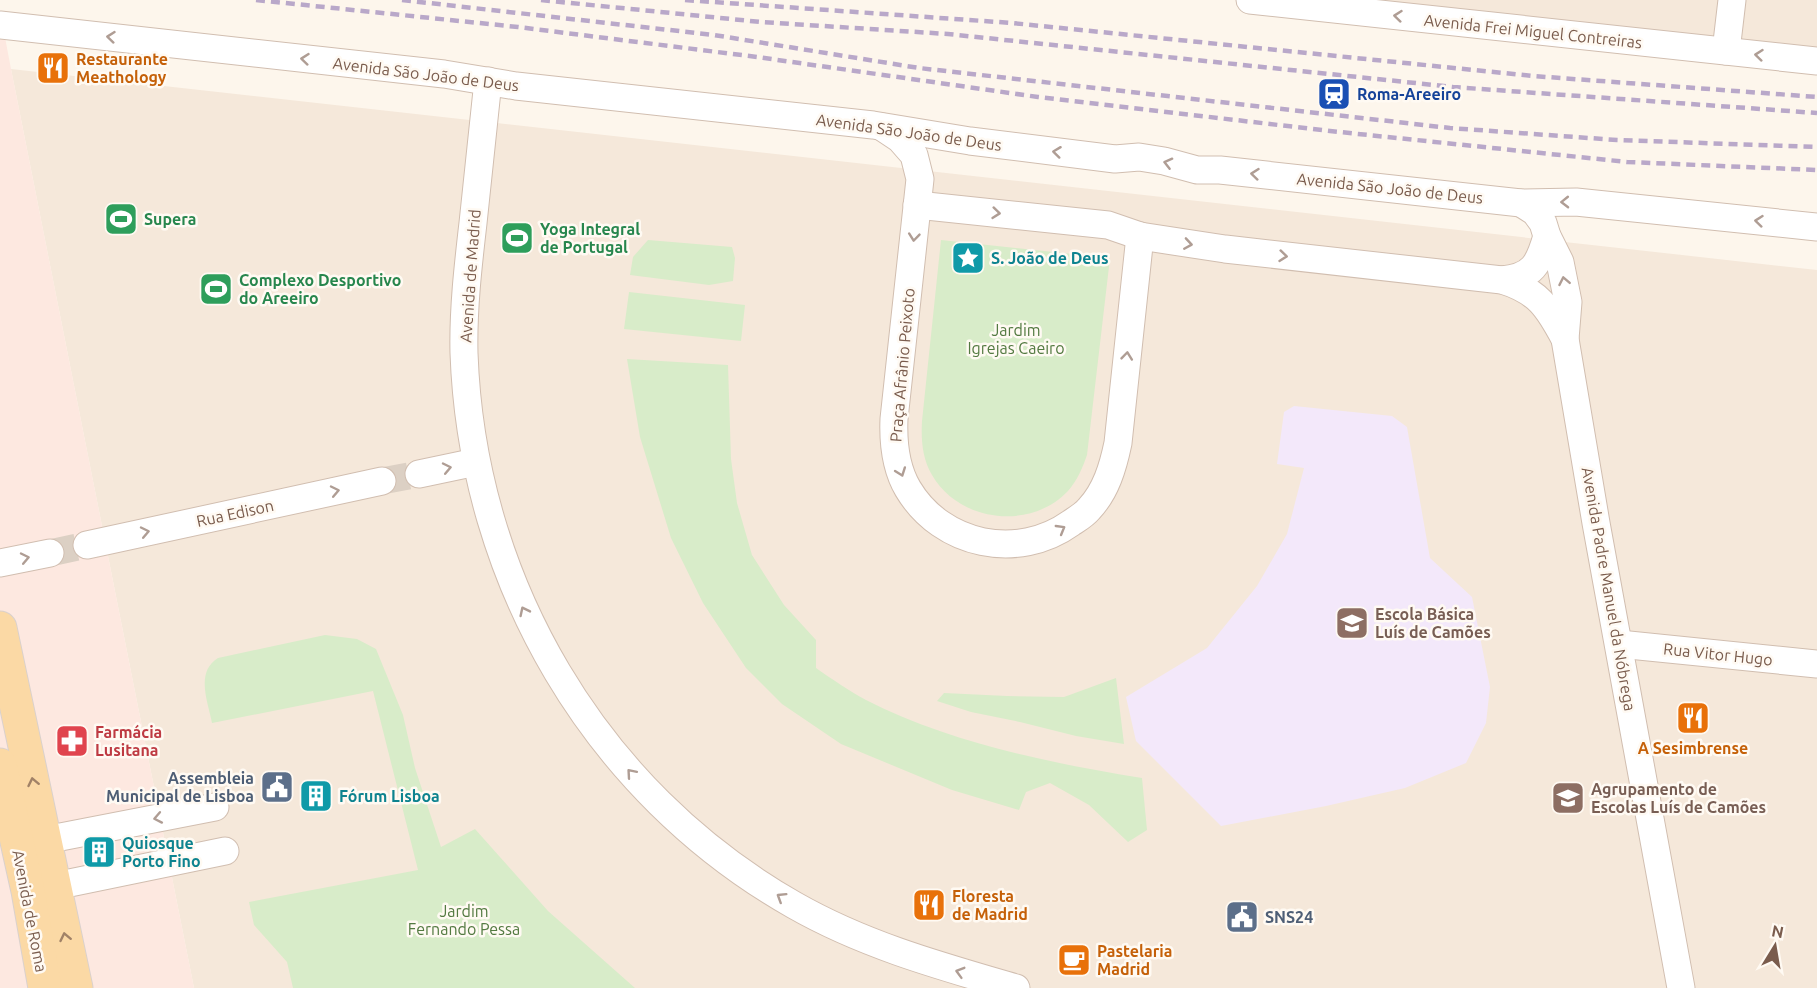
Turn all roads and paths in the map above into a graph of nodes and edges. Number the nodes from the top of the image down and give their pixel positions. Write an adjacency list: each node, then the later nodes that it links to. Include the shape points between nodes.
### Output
1 (1250, 0): 4 (street, Avenida Frei Miguel Contreiras, one-way to 1)
2 (1732, 0): 4 (street)
3 (0, 25): 6 (street, Avenida São João de Deus, one-way to 3)
4 (1726, 51): 5 (street, Avenida Frei Miguel Contreiras, one-way to 4)
5 (1817, 61)
6 (488, 81): 7 (street, Avenida São João de Deus); 16 (street, Avenida de Madrid, via 465,300 464,352)
7 (881, 126): 8 (street, Avenida São João de Deus); 9 (street, Praça Afrânio Peixoto, via 914,155)
8 (970, 141): 9 (street, Praça Afrânio Peixoto, via 952,144 937,153); 10 (street, Avenida São João de Deus, one-way to 8, via 1197,170 1139,157 1115,159)
9 (919, 192): 12 (street, one-way to 12, via 1108,225); 12 (street, Praça Afrânio Peixoto, one-way to 12, via 894,418 896,455 908,488 930,516 959,535 993,544 1029,543 1062,530 1088,510 1108,479 1118,443)
10 (1521, 202): 11 (street, Avenida São João de Deus, one-way to 10, via 1576,202); 13 (street, Avenida Padre Manuel da Nóbrega, via 1535,212)
11 (1817, 227)
12 (1140, 236): 14 (street, one-way to 14)
13 (1547, 236): 14 (street, via 1540,260 1532,270 1517,279); 15 (street, Avenida Padre Manuel da Nóbrega, one-way to 13, via 1568,302 1560,262)
14 (1502, 280): 15 (street, via 1523,287 1539,300)
15 (1565, 339): 23 (street, Avenida Padre Manuel da Nóbrega)
16 (476, 462): 17 (street, one-way to 16); 32 (street, Avenida de Madrid, one-way to 16, via 888,949 840,929 750,878 669,813 600,736 543,649 501,555)
17 (419, 474)
18 (382, 481): 19 (street, Rua Edison, one-way to 18)
19 (87, 545)
20 (50, 553): 21 (street, one-way to 20)
21 (0, 563)
22 (0, 628): 27 (main road, Avenida de Roma, one-way to 22)
23 (1619, 644): 24 (street, Rua Vitor Hugo); 33 (street, Avenida Padre Manuel da Nóbrega)
24 (1817, 664)
25 (0, 765): 29 (main road, Avenida de Roma)
26 (215, 807): 27 (street, Avenida de Roma, one-way to 27)
27 (45, 840): 29 (main road, Avenida de Roma)
28 (225, 851): 29 (street, Avenida de Roma)
29 (42, 888): 30 (main road, Avenida de Roma); 31 (main road, Avenida de Roma, one-way to 29)
30 (45, 988)
31 (76, 988)
32 (1016, 988)
33 (1681, 988)

